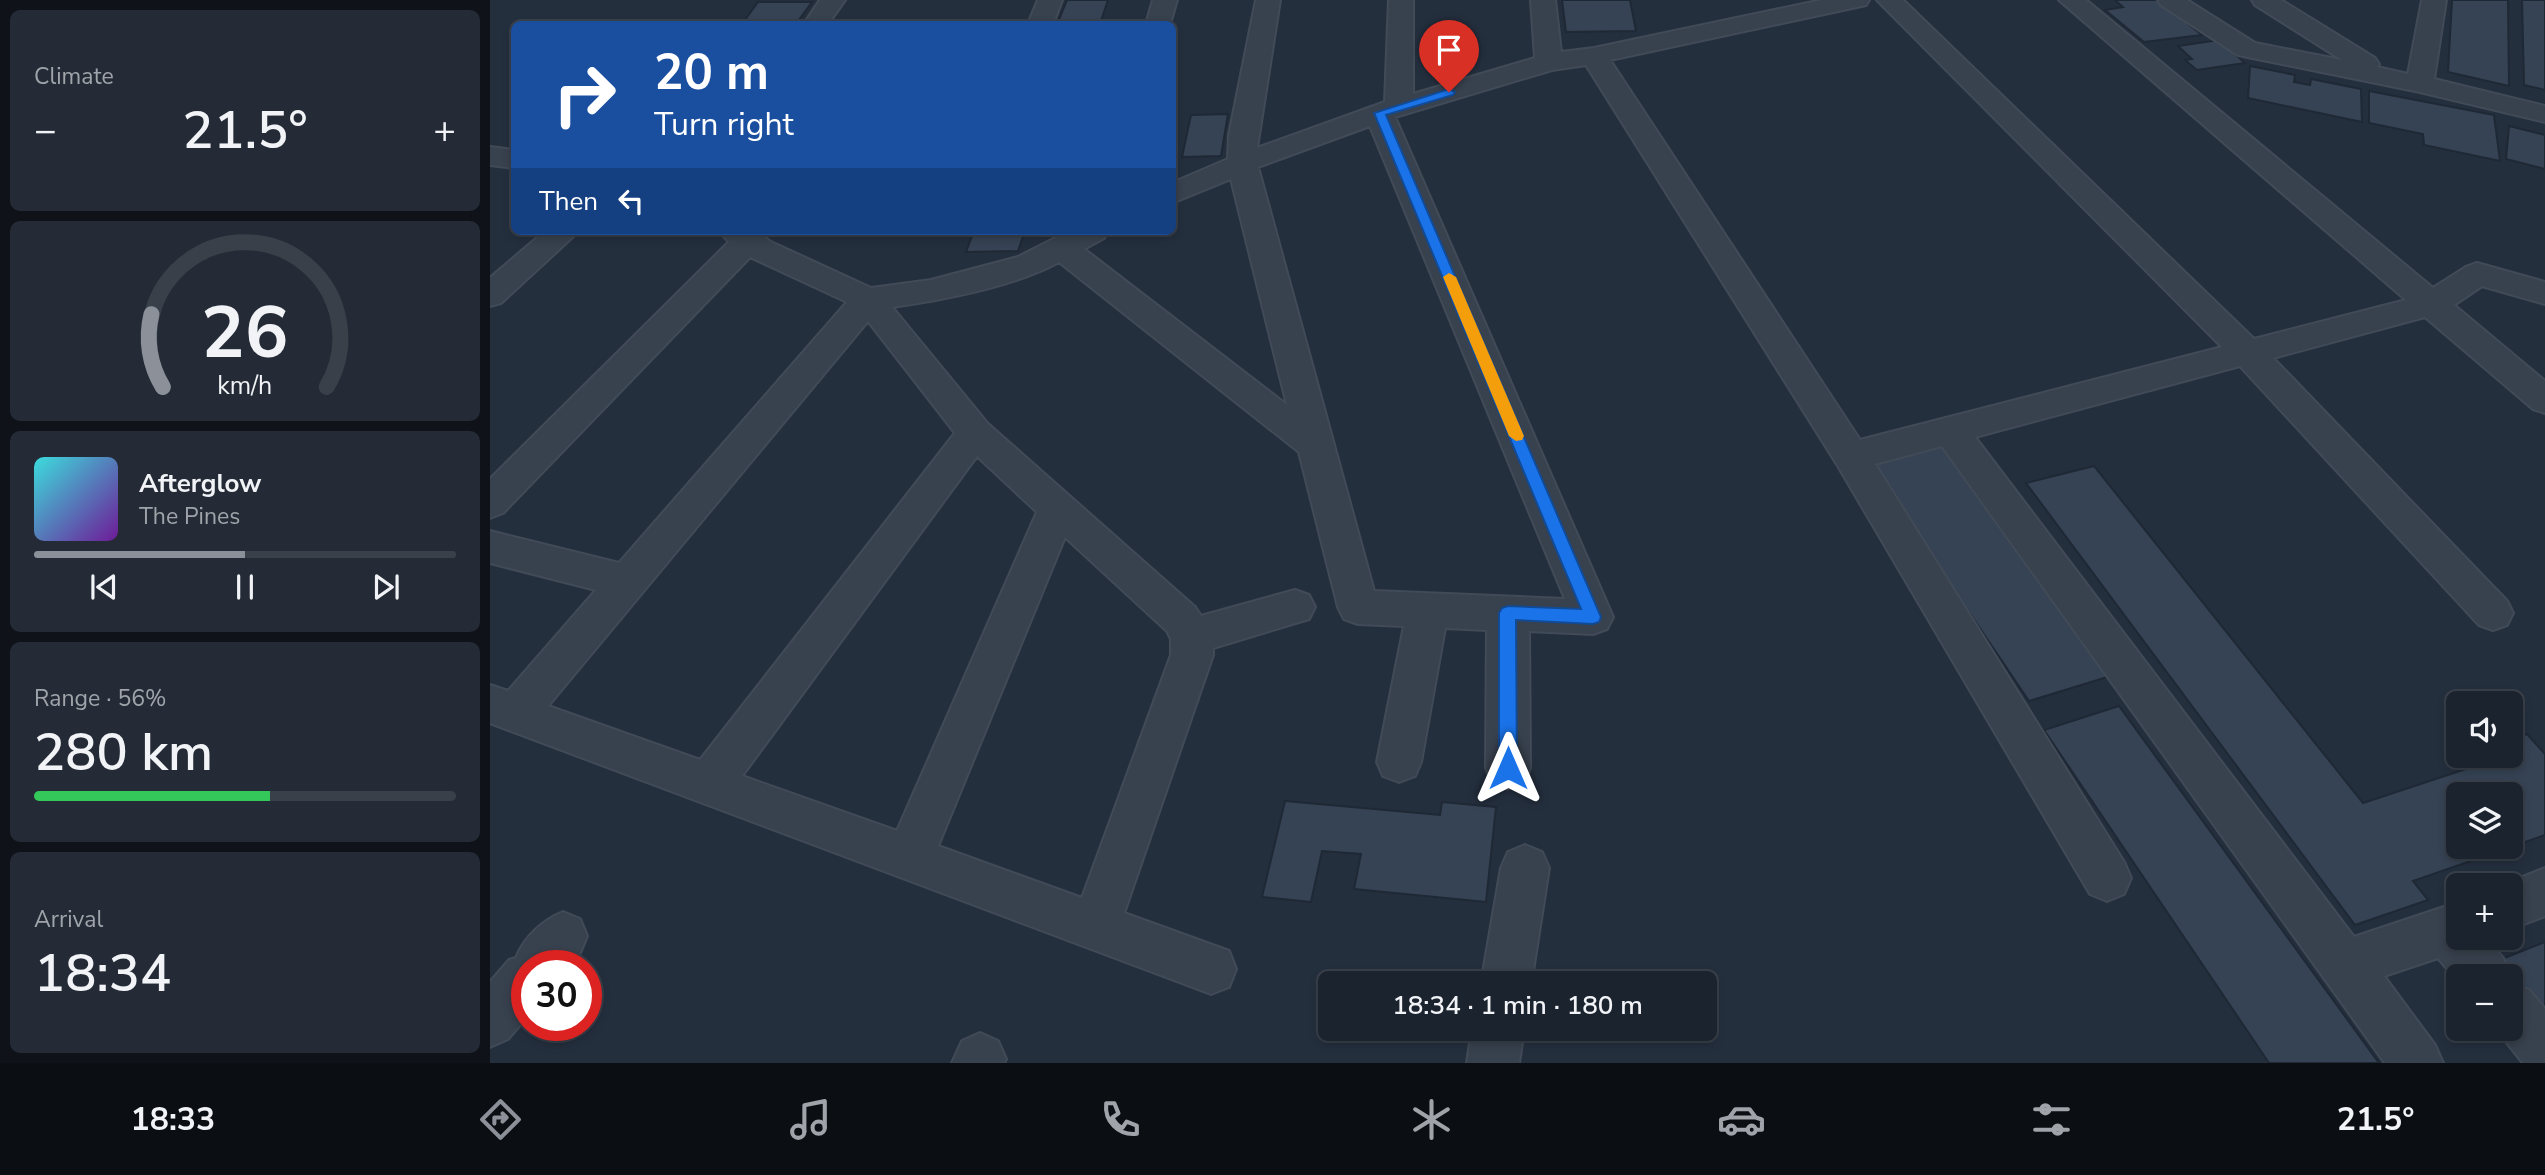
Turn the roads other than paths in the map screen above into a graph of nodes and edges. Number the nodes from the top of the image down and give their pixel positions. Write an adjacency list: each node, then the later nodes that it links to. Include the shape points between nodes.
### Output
1 (833, 0): 13 (street)
2 (1050, 0): 14 (street)
3 (1165, 0): 15 (street)
4 (1268, 0): 22 (street)
5 (1401, 0): 20 (street)
6 (1543, 0): 17 (street)
7 (1857, 0): 16 (street, via 1704,23)
8 (1889, 0): 32 (street)
9 (2071, 0): 31 (street)
10 (2170, 0): 18 (street, via 2247,49)
11 (2264, 0): 18 (street)
12 (2434, 0): 19 (street)
13 (818, 21)
14 (1042, 21)
15 (1159, 21)
16 (1594, 56): 17 (street); 37 (street)
17 (1549, 62): 20 (street)
18 (2387, 78): 19 (street)
19 (2420, 84): 21 (street)
20 (1389, 110): 22 (street); 45 (street, via 1593,617)
21 (2545, 114)
22 (1242, 163): 23 (street); 36 (street)
23 (1176, 192)
24 (559, 235): 29 (street)
25 (1085, 235): 27 (street)
26 (753, 238): 30 (street); 38 (street)
27 (1062, 247): 30 (street, via 1029,265 931,290); 36 (street)
28 (2545, 293): 31 (street, via 2477,274)
29 (490, 295)
30 (868, 299): 35 (street); 41 (street)
31 (2433, 304): 32 (street); 33 (street)
32 (2248, 353): 34 (street); 44 (street)
33 (2545, 400)
34 (1950, 430): 37 (street); 58 (street)
35 (975, 433): 39 (street); 50 (street)
36 (1315, 445): 43 (street, via 1358,607)
37 (1851, 456): 53 (street)
38 (490, 503)
39 (1058, 508): 46 (street, via 1181,619); 51 (street)
40 (490, 547): 41 (street)
41 (628, 582): 47 (street)
42 (1295, 607): 46 (street)
43 (1428, 610): 45 (street); 48 (street)
44 (2493, 612)
45 (1508, 613): 49 (street)
46 (1192, 636): 56 (street, via 1192,655)
47 (503, 709): 50 (street)
48 (1399, 762)
49 (1508, 768)
50 (709, 784): 51 (street)
51 (909, 858): 56 (street)
52 (1525, 867): 60 (street)
53 (2107, 878)
54 (2545, 892): 55 (street)
55 (2523, 900)
56 (1095, 927): 59 (street)
57 (2446, 930): 58 (street)
58 (2345, 965): 67 (street)
59 (1210, 969)
60 (1508, 971)
61 (511, 997): 62 (street)
62 (490, 1021)
63 (2523, 1022): 65 (street)
64 (1496, 1041): 66 (street)
65 (2545, 1049)
66 (1493, 1063)
67 (2417, 1063)

